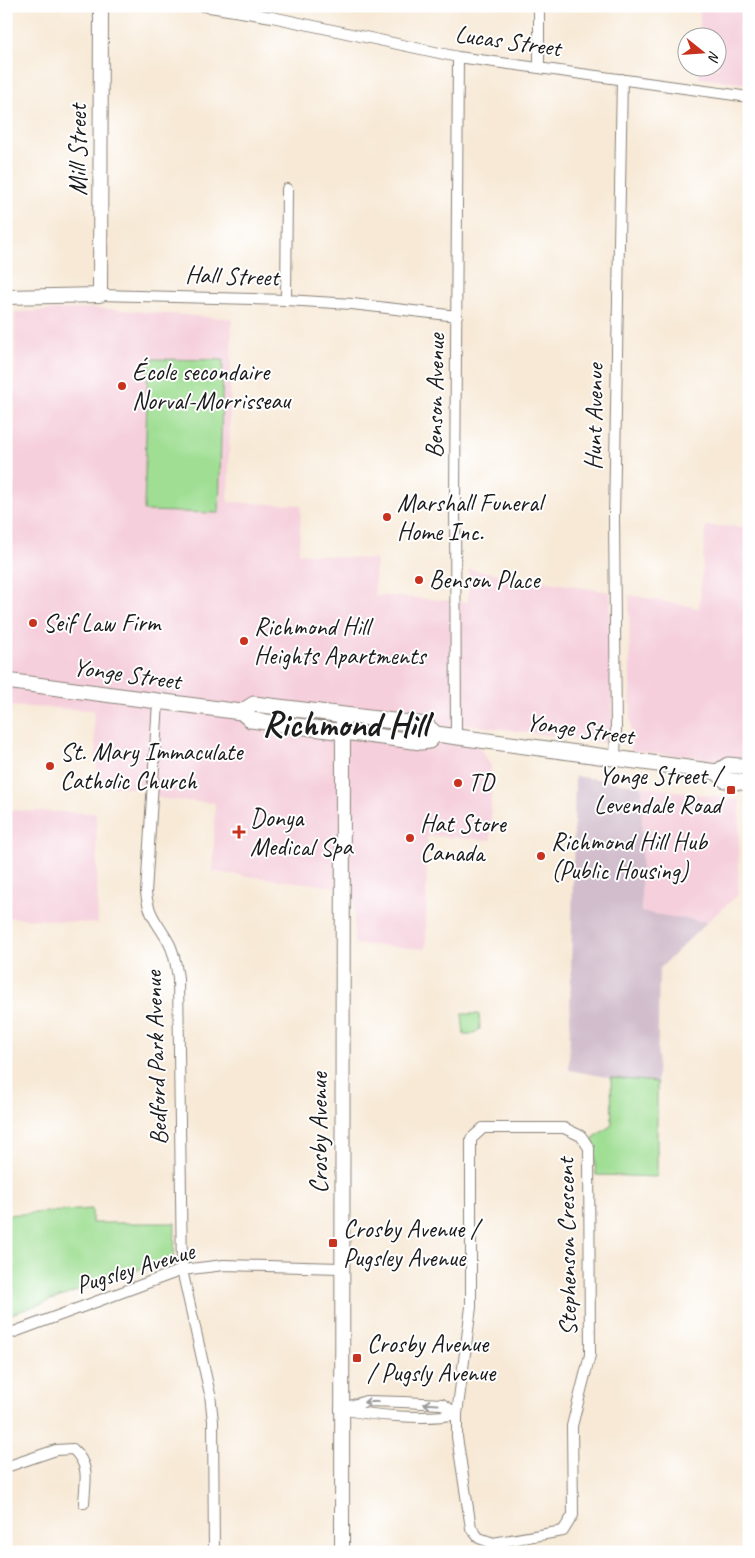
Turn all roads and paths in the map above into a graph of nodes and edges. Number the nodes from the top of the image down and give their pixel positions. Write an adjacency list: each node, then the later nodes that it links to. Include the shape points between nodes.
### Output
1 (101, 6): 9 (street, Mill Street)
2 (204, 6): 4 (street, Lucas Street, via 272,17)
3 (539, 6): 5 (street)
4 (458, 57): 5 (street, Lucas Street); 12 (street, Benson Avenue)
5 (539, 68): 6 (street, Lucas Street)
6 (622, 79): 7 (street, Lucas Street); 20 (street, Hunt Avenue, via 614,518)
7 (749, 97)
8 (287, 189): 11 (street)
9 (100, 295): 10 (street, Hall Street); 11 (street, Hall Street)
10 (6, 296)
11 (286, 300): 12 (street, Hall Street)
12 (456, 316): 19 (street, Benson Avenue)
13 (6, 681): 14 (main road, Yonge Street)
14 (158, 702): 15 (main road, Yonge Street); 25 (street, Bedford Park Avenue, via 146,893 148,911 170,944 178,978)
15 (241, 712): 16 (main road, Yonge Street, via 254,704); 17 (main road, Yonge Street, via 251,720)
16 (343, 715): 17 (street, Crosby Avenue); 18 (main road, Yonge Street, via 426,725)
17 (344, 732): 18 (main road, Yonge Street, via 424,742); 24 (street, Crosby Avenue)
18 (436, 734): 19 (main road, Yonge Street)
19 (456, 736): 20 (main road, Yonge Street)
20 (615, 756): 22 (main road, Yonge Street)
21 (749, 767): 22 (main road, Yonge Street, via 728,765)
22 (717, 772): 23 (main road, Yonge Street, via 725,780)
23 (749, 783)
24 (341, 1268): 25 (street, Pugsley Avenue, via 224,1265); 28 (street, Crosby Avenue)
25 (182, 1270): 26 (street, Pugsley Avenue); 33 (street, Bedford Park Avenue, via 210,1394)
26 (6, 1335)
27 (402, 1402): 28 (street, one-way to 28, via 366,1401); 29 (street, one-way to 27, via 442,1404); 30 (street)
28 (340, 1409): 30 (street, via 366,1414); 34 (street, Crosby Avenue)
29 (458, 1414): 29 (street, Stephenson Crescent, via 457,1437 472,1528 479,1538 493,1543 563,1531 574,1514 572,1426 590,1355 589,1148 581,1136 564,1128 483,1128 471,1140 471,1307); 30 (street, via 441,1417)
30 (403, 1415)
31 (6, 1466): 32 (street, via 56,1450 73,1450 83,1459 86,1468)
32 (84, 1503)
33 (214, 1552)
34 (342, 1552)

